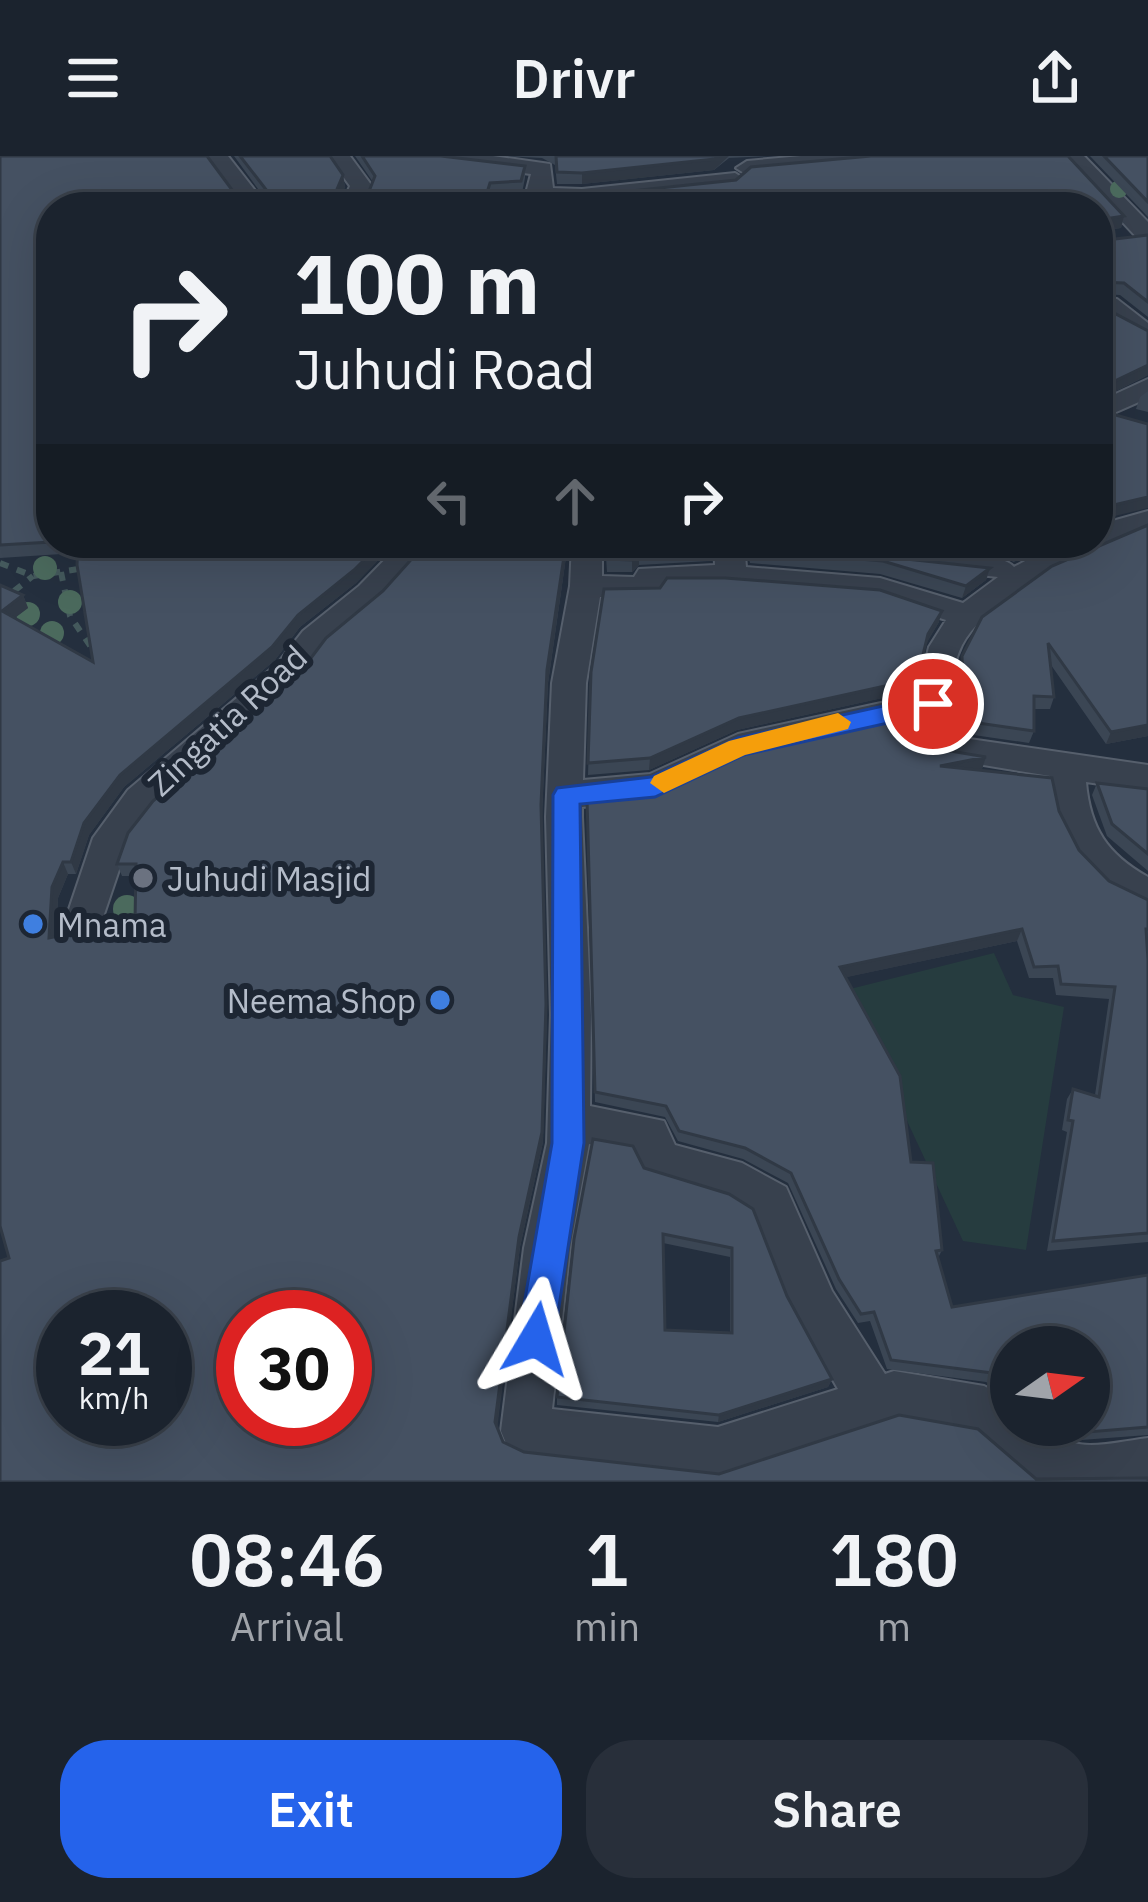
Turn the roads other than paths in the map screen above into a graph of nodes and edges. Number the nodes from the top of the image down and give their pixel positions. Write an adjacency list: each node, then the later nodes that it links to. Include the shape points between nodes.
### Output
1 (217, 156): 7 (street)
2 (340, 156): 8 (street)
3 (442, 156): 9 (street, via 542,169)
4 (869, 156): 6 (street)
5 (1072, 156): 11 (street)
6 (733, 175): 10 (street)
7 (245, 192)
8 (359, 192)
9 (541, 192)
10 (632, 192)
11 (1102, 192)
12 (1113, 206): 14 (street)
13 (1115, 240): 14 (street)
14 (1146, 246)
15 (1147, 298): 16 (street)
16 (1113, 303)
17 (1113, 311): 18 (street)
18 (1148, 336)
19 (1148, 387): 20 (street)
20 (1113, 404)
21 (1113, 416): 22 (street)
22 (1145, 424)
23 (1148, 520): 24 (street)
24 (1113, 532)
25 (404, 558): 37 (street, Zingatia Road, via 290,671 141,800 111,838)
26 (730, 558): 30 (street)
27 (918, 558): 28 (street)
28 (998, 564): 31 (street)
29 (586, 565): 30 (street, via 648,588 650,576); 35 (street, via 569,682)
30 (724, 575): 31 (street, via 880,588)
31 (971, 617): 32 (street, via 945,645)
32 (933, 704): 33 (street, via 941,747); 35 (street, via 738,747 655,787)
33 (1066, 768): 34 (street); 36 (street, via 1075,831 1088,855)
34 (1148, 778)
35 (566, 795): 38 (street)
36 (1148, 895)
37 (82, 928)
38 (568, 1122): 39 (street, via 649,1135 660,1160 770,1200 826,1331); 39 (street, via 525,1431 718,1452)
39 (874, 1400): 40 (street, via 894,1395 984,1410 1048,1465 1078,1472)
40 (1148, 1463)

